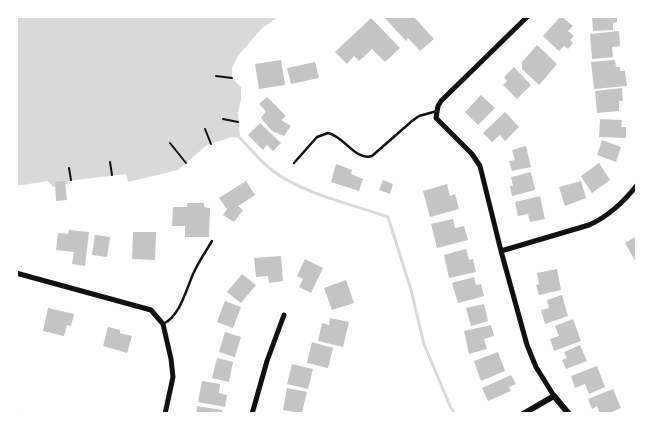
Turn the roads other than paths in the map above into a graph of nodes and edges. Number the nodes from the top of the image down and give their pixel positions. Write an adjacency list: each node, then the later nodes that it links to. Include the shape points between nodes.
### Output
1 (528, 16): 2 (street, via 441,101)
2 (437, 111): 3 (lane, via 412,120 372,156 361,156 328,133 317,138); 6 (street, via 436,118 478,161)
3 (294, 162)
4 (637, 185): 6 (street, via 620,204 589,225)
5 (212, 242): 9 (lane, via 176,312 170,321)
6 (501, 251): 10 (street, via 530,351)
7 (16, 273): 9 (street, via 143,307 151,310)
8 (284, 315): 14 (street)
9 (163, 324): 13 (street, via 173,377)
10 (554, 396): 15 (street); 16 (street)
11 (16, 410): 12 (lane)
12 (18, 414)
13 (165, 414)
14 (252, 414)
15 (523, 414)
16 (569, 414)

